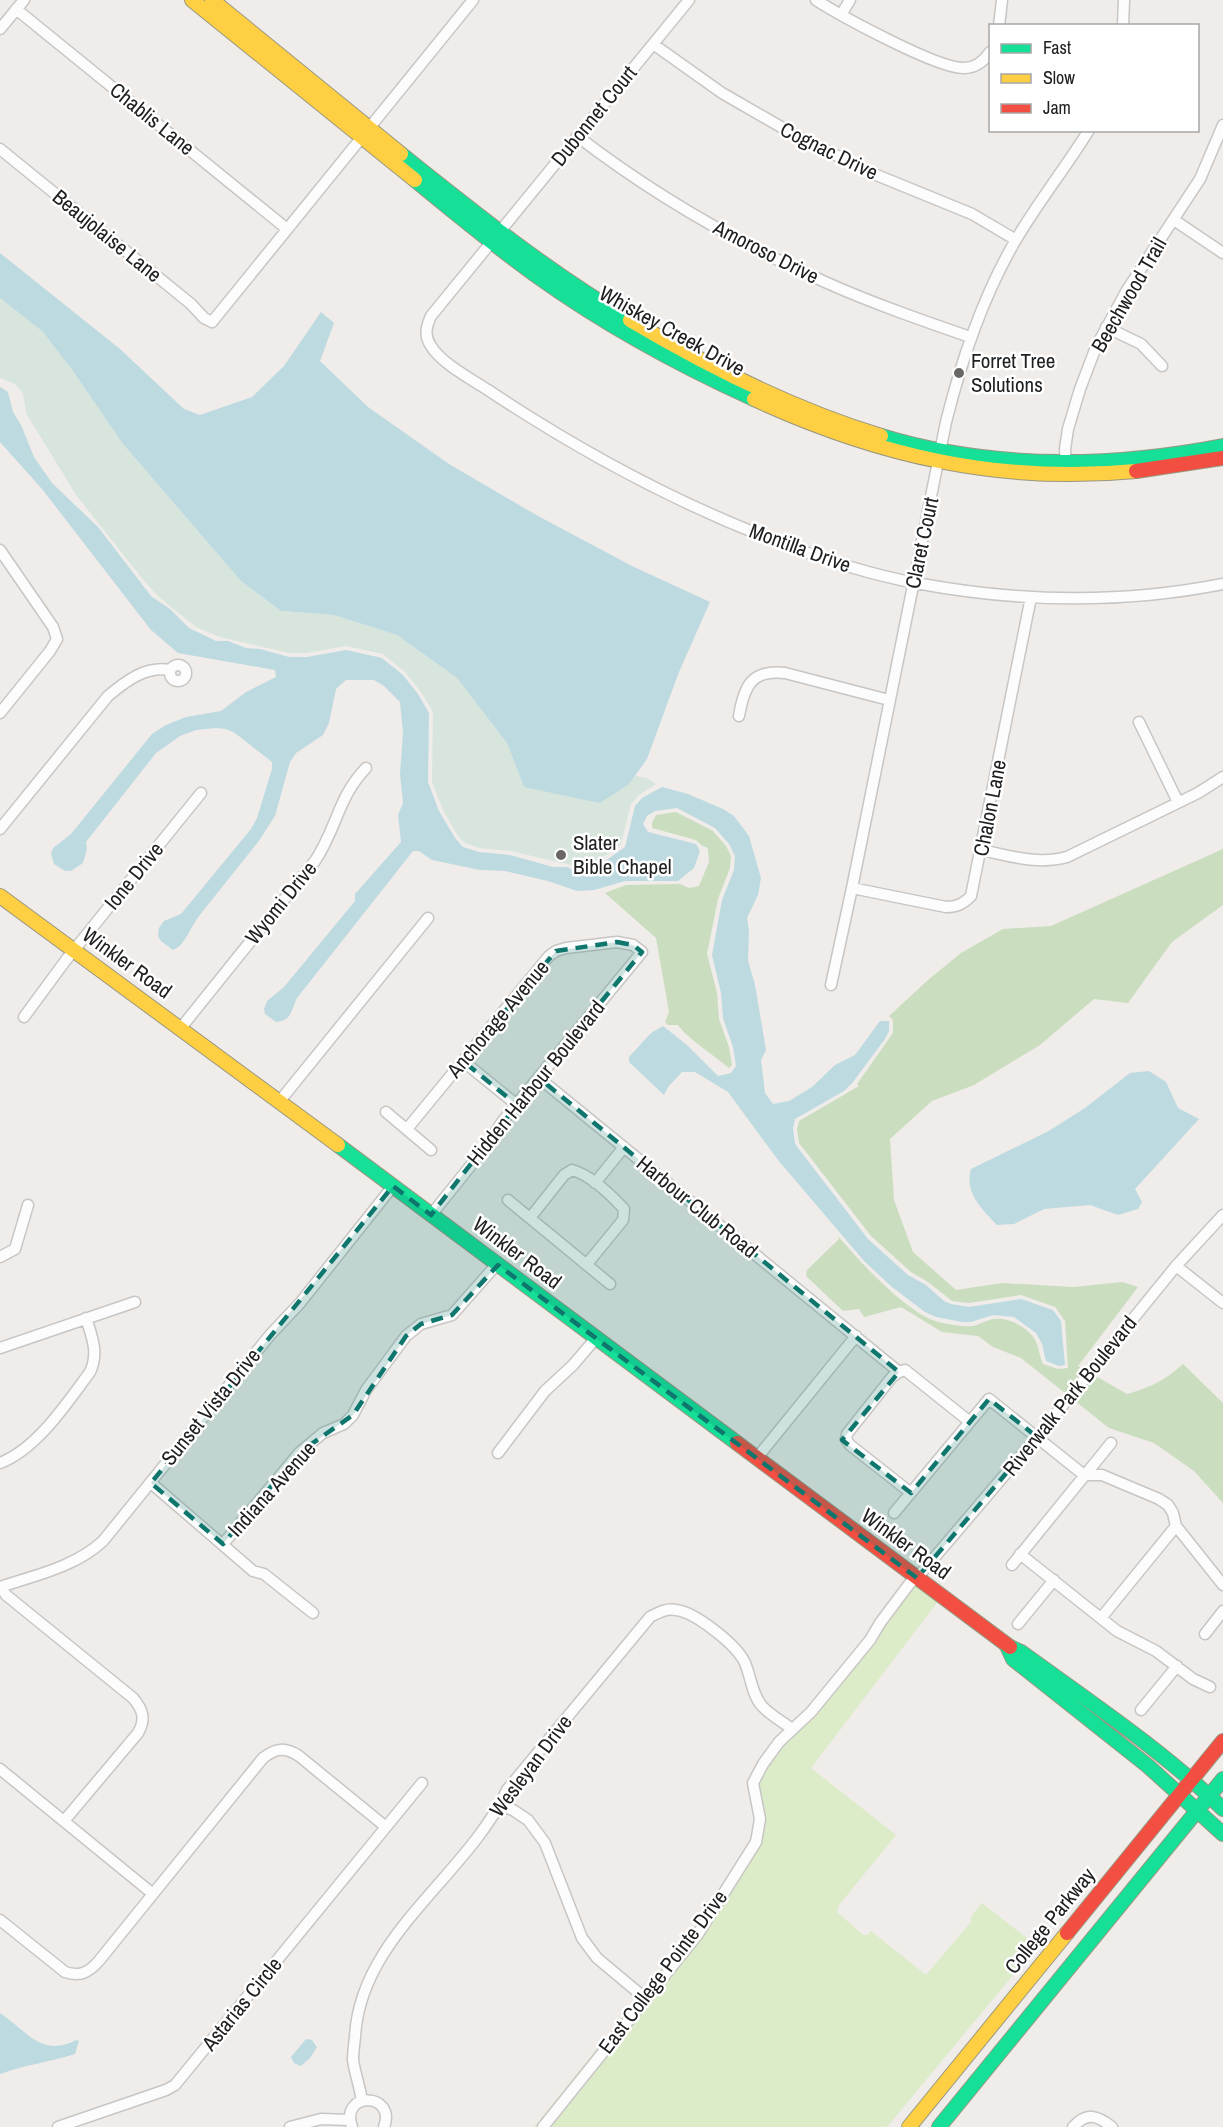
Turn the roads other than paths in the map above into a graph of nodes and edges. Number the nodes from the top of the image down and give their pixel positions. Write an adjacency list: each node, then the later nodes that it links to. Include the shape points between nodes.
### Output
1 (24, 0): 10 (street)
2 (192, 0): 18 (street, Whiskey Creek Drive)
3 (212, 0): 18 (street, Whiskey Creek Drive)
4 (689, 0): 15 (street, Dubonnet Court)
5 (816, 0): 11 (street)
6 (850, 0): 11 (street)
7 (1002, 0): 12 (street)
8 (1124, 0): 13 (street)
9 (469, 1): 18 (street)
10 (16, 9): 14 (street); 23 (street, Chablis Lane)
11 (841, 15): 16 (street, via 957,68 976,66)
12 (999, 24)
13 (1123, 24)
14 (0, 29)
15 (653, 44): 20 (street, Dubonnet Court); 25 (street, Cognac Drive, via 722,93 786,131 874,174 972,214)
16 (989, 53)
17 (1223, 125): 22 (street, Beechwood Trail, via 1200,179)
18 (365, 132): 23 (street); 24 (street, Whiskey Creek Drive)
19 (1088, 132): 25 (street, Claret Court)
20 (578, 136): 24 (street, Dubonnet Court); 28 (street, Amoroso Drive, via 656,192 749,246 874,303)
21 (0, 149): 23 (street, Beaujolaise Lane, via 212,322)
22 (1173, 220): 26 (street); 27 (street, Beechwood Trail)
23 (286, 229)
24 (495, 237): 29 (street, Dubonnet Court, via 431,316); 32 (street, Whiskey Creek Drive, via 709,364 779,398)
25 (1016, 240): 28 (street, Claret Court)
26 (1223, 253)
27 (1106, 327): 30 (street, via 1141,344); 34 (street, Beechwood Trail, via 1073,409 1066,439)
28 (970, 337): 32 (street, Claret Court)
29 (428, 341): 36 (street, Montilla Drive, via 444,360 521,412 652,487 812,555)
30 (1162, 366)
31 (1223, 446): 34 (street, Whiskey Creek Drive, via 1162,458)
32 (940, 457): 34 (street, Whiskey Creek Drive, via 998,459); 36 (street, Claret Court)
33 (1223, 458): 34 (street, Whiskey Creek Drive, via 1147,471)
34 (1066, 469)
35 (0, 550): 41 (street, via 53,627 57,639)
36 (914, 583): 38 (street, Montilla Drive); 40 (street, Claret Court)
37 (1223, 584): 38 (street, Montilla Drive, via 1143,596)
38 (1031, 597): 49 (street, Chalon Lane)
39 (170, 670): 48 (street, via 160,668 139,675 108,696)
40 (890, 700): 42 (street, via 771,672 758,676 747,686); 50 (street, Claret Court)
41 (0, 713)
42 (739, 716)
43 (1139, 722): 47 (street)
44 (366, 768): 57 (street, Wyomi Drive, via 345,794 315,861)
45 (1223, 777): 47 (street)
46 (201, 793): 53 (street, Ione Drive)
47 (1178, 802): 49 (street, via 1057,860 1038,861)
48 (0, 829)
49 (982, 850): 50 (street, Chalon Lane, via 971,896 956,907)
50 (852, 888): 55 (street, Claret Court)
51 (0, 896): 53 (street, Winkler Road)
52 (428, 918): 60 (street)
53 (74, 950): 56 (street, Ione Drive); 57 (street, Winkler Road)
54 (642, 952): 58 (street, Anchorage Avenue, via 633,945 617,942 556,951); 59 (street, Hidden Harbour Boulevard)
55 (831, 985)
56 (24, 1017)
57 (180, 1029): 60 (street, Winkler Road)
58 (463, 1061): 61 (street); 63 (street, Anchorage Avenue)
59 (539, 1078): 61 (street, Hidden Harbour Boulevard); 64 (street, Harbour Club Road)
60 (279, 1102): 67 (street, Winkler Road)
61 (517, 1105): 70 (street, Hidden Harbour Boulevard)
62 (386, 1113): 63 (street)
63 (407, 1130): 65 (street)
64 (624, 1147): 66 (street); 81 (street, Harbour Club Road)
65 (431, 1149)
66 (595, 1183): 72 (street, via 572,1170); 75 (street, via 624,1209 623,1220)
67 (393, 1186): 70 (street, Winkler Road); 92 (street, Sunset Vista Drive)
68 (508, 1200): 72 (street)
69 (28, 1206): 73 (street, via 15,1249)
70 (431, 1215): 74 (street, Winkler Road)
71 (1223, 1215): 76 (street, Riverwalk Park Boulevard)
72 (530, 1218): 75 (street)
73 (0, 1257)
74 (497, 1264): 82 (street, Winkler Road); 96 (street, Indiana Avenue, via 452,1315 421,1324 406,1336 366,1390 353,1415 300,1452)
75 (586, 1264): 77 (street)
76 (1176, 1266): 79 (street); 86 (street, Riverwalk Park Boulevard)
77 (610, 1284)
78 (135, 1302): 80 (street)
79 (1223, 1304)
80 (86, 1318): 83 (street); 90 (street, via 96,1354 90,1372 31,1444)
81 (856, 1336): 84 (street, Harbour Club Road); 89 (street)
82 (596, 1338): 88 (street, via 545,1391); 89 (street, Winkler Road)
83 (0, 1348)
84 (899, 1372): 85 (street, Harbour Club Road, via 904,1370); 93 (street, via 846,1439)
85 (970, 1422): 86 (street, via 989,1399); 93 (street)
86 (1037, 1437): 91 (street); 99 (street, Riverwalk Park Boulevard)
87 (1111, 1443): 91 (street)
88 (498, 1453)
89 (756, 1459): 99 (street, Winkler Road)
90 (0, 1463)
91 (1084, 1475): 95 (street, via 1102,1475 1159,1499 1168,1505); 97 (street)
92 (150, 1483): 96 (street); 102 (street, Sunset Vista Drive, via 88,1554)
93 (911, 1493): 94 (street)
94 (894, 1513)
95 (1176, 1526): 101 (street); 105 (street)
96 (223, 1544): 104 (street, via 253,1571 264,1574)
97 (1020, 1554): 98 (street); 100 (street)
98 (1012, 1565)
99 (917, 1578): 108 (street, Winkler Road); 112 (street, East College Pointe Drive, via 811,1712)
100 (1054, 1580): 105 (street); 106 (street)
101 (1223, 1585)
102 (0, 1587): 123 (street, via 142,1709 143,1724 138,1732)
103 (1223, 1611): 107 (street)
104 (313, 1613)
105 (1101, 1618): 109 (street)
106 (1018, 1624)
107 (1205, 1634)
108 (1007, 1646): 115 (street, Winkler Road, via 1080,1693); 118 (street, Winkler Road, via 1013,1659)
109 (1177, 1666): 110 (street); 111 (street)
110 (1210, 1687)
111 (1142, 1710)
112 (792, 1729): 120 (street, Wesleyan Drive, via 762,1706 738,1651 693,1615 665,1610 644,1622 507,1790); 130 (street, East College Pointe Drive, via 763,1764 753,1783 760,1819 756,1842 698,1934)
113 (1223, 1741): 115 (street, College Parkway)
114 (0, 1769): 123 (street)
115 (1192, 1779): 118 (street, College Parkway); 119 (street, Winkler Road)
116 (1223, 1779): 119 (street, College Parkway)
117 (422, 1783): 124 (street, Astarias Circle)
118 (1180, 1794): 122 (street, Winkler Road); 128 (street, College Parkway)
119 (1209, 1797): 121 (street, Winkler Road); 122 (street, College Parkway)
120 (500, 1806): 130 (street, via 528,1820 545,1843 582,1938 597,1958); 131 (street, Wesleyan Drive, via 401,1931 369,1980 357,2015 353,2059)
121 (1223, 1809)
122 (1196, 1812): 125 (street, Winkler Road); 129 (street, College Parkway)
123 (64, 1821): 126 (street)
124 (386, 1827): 126 (street, via 299,1756 280,1749 263,1758); 133 (street, Astarias Circle, via 175,2085)
125 (1223, 1834)
126 (153, 1894): 127 (street, via 92,1968 74,1976)
127 (0, 1920)
128 (1065, 1936): 129 (street); 137 (street, College Parkway)
129 (1083, 1950): 138 (street, College Parkway)
130 (646, 2000): 136 (street, East College Pointe Drive)
131 (362, 2101): 132 (street, via 353,2108); 135 (street, via 373,2100 382,2107)
132 (351, 2123): 134 (street, via 321,2119)
133 (58, 2127)
134 (290, 2127)
135 (384, 2127)
136 (543, 2127)
137 (909, 2127)
138 (939, 2127)
139 (1073, 2127): 140 (street, via 1090,2116)
140 (1112, 2127)

